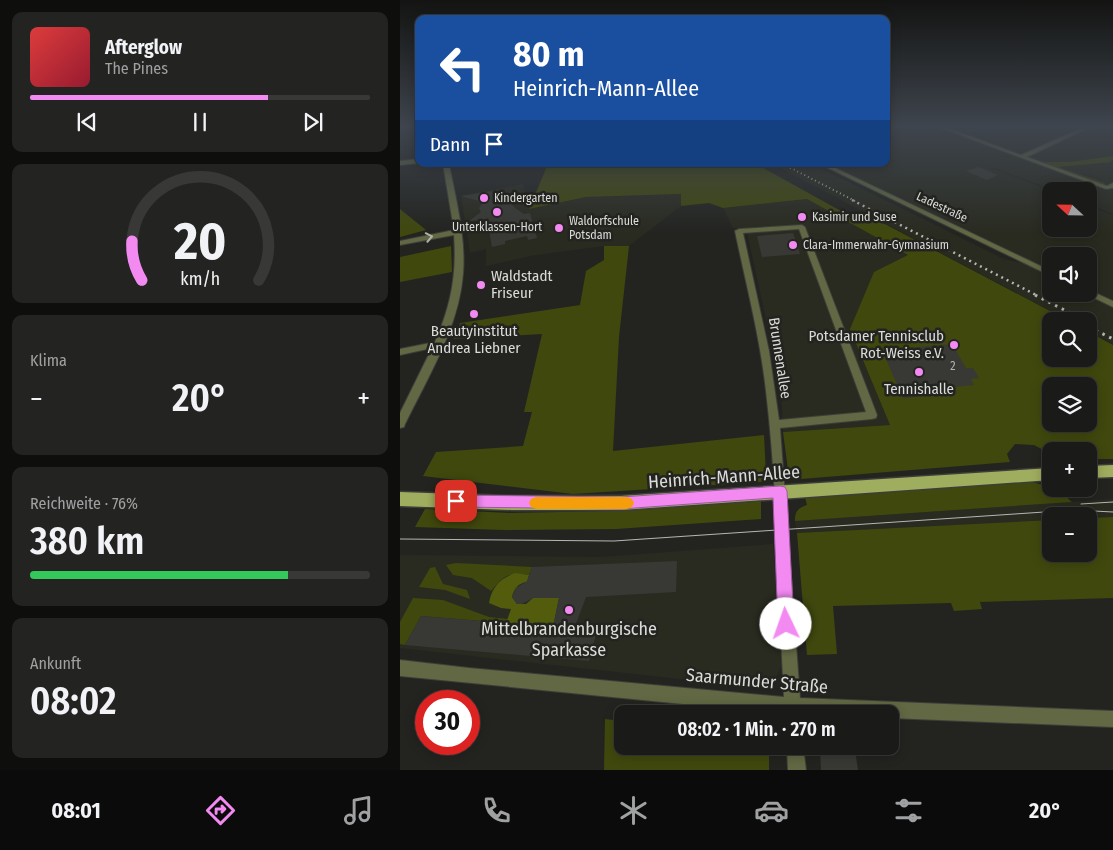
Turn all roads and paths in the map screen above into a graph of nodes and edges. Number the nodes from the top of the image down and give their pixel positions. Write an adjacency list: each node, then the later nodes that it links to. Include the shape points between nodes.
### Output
1 (413, 162): 3 (street)
2 (1037, 162): 6 (street, via 1108,188)
3 (400, 164)
4 (446, 167): 7 (street)
5 (829, 167): 9 (street, Ladestraße)
6 (1113, 185)
7 (457, 232): 8 (street, one-way to 7); 12 (street, via 459,276)
8 (400, 243)
9 (1042, 270)
10 (1097, 296): 11 (street)
11 (1113, 304)
12 (438, 344): 13 (street); 14 (street)
13 (400, 352)
14 (400, 424)
15 (774, 425): 15 (street, Brunnenallee, via 764,347 740,231 802,227 872,415); 19 (street, Brunnenallee)
16 (1113, 471): 17 (main road)
17 (1097, 472)
18 (1042, 475): 19 (main road, Heinrich-Mann-Allee)
19 (780, 491): 20 (main road, Heinrich-Mann-Allee, via 621,503); 23 (street, Brunnenallee)
20 (400, 499)
21 (400, 668): 22 (street, Saarmunder Straße)
22 (746, 705)
23 (793, 705)
24 (899, 713): 25 (street, Saarmunder Straße)
25 (1113, 718)
26 (796, 755): 27 (street)
27 (797, 770)

